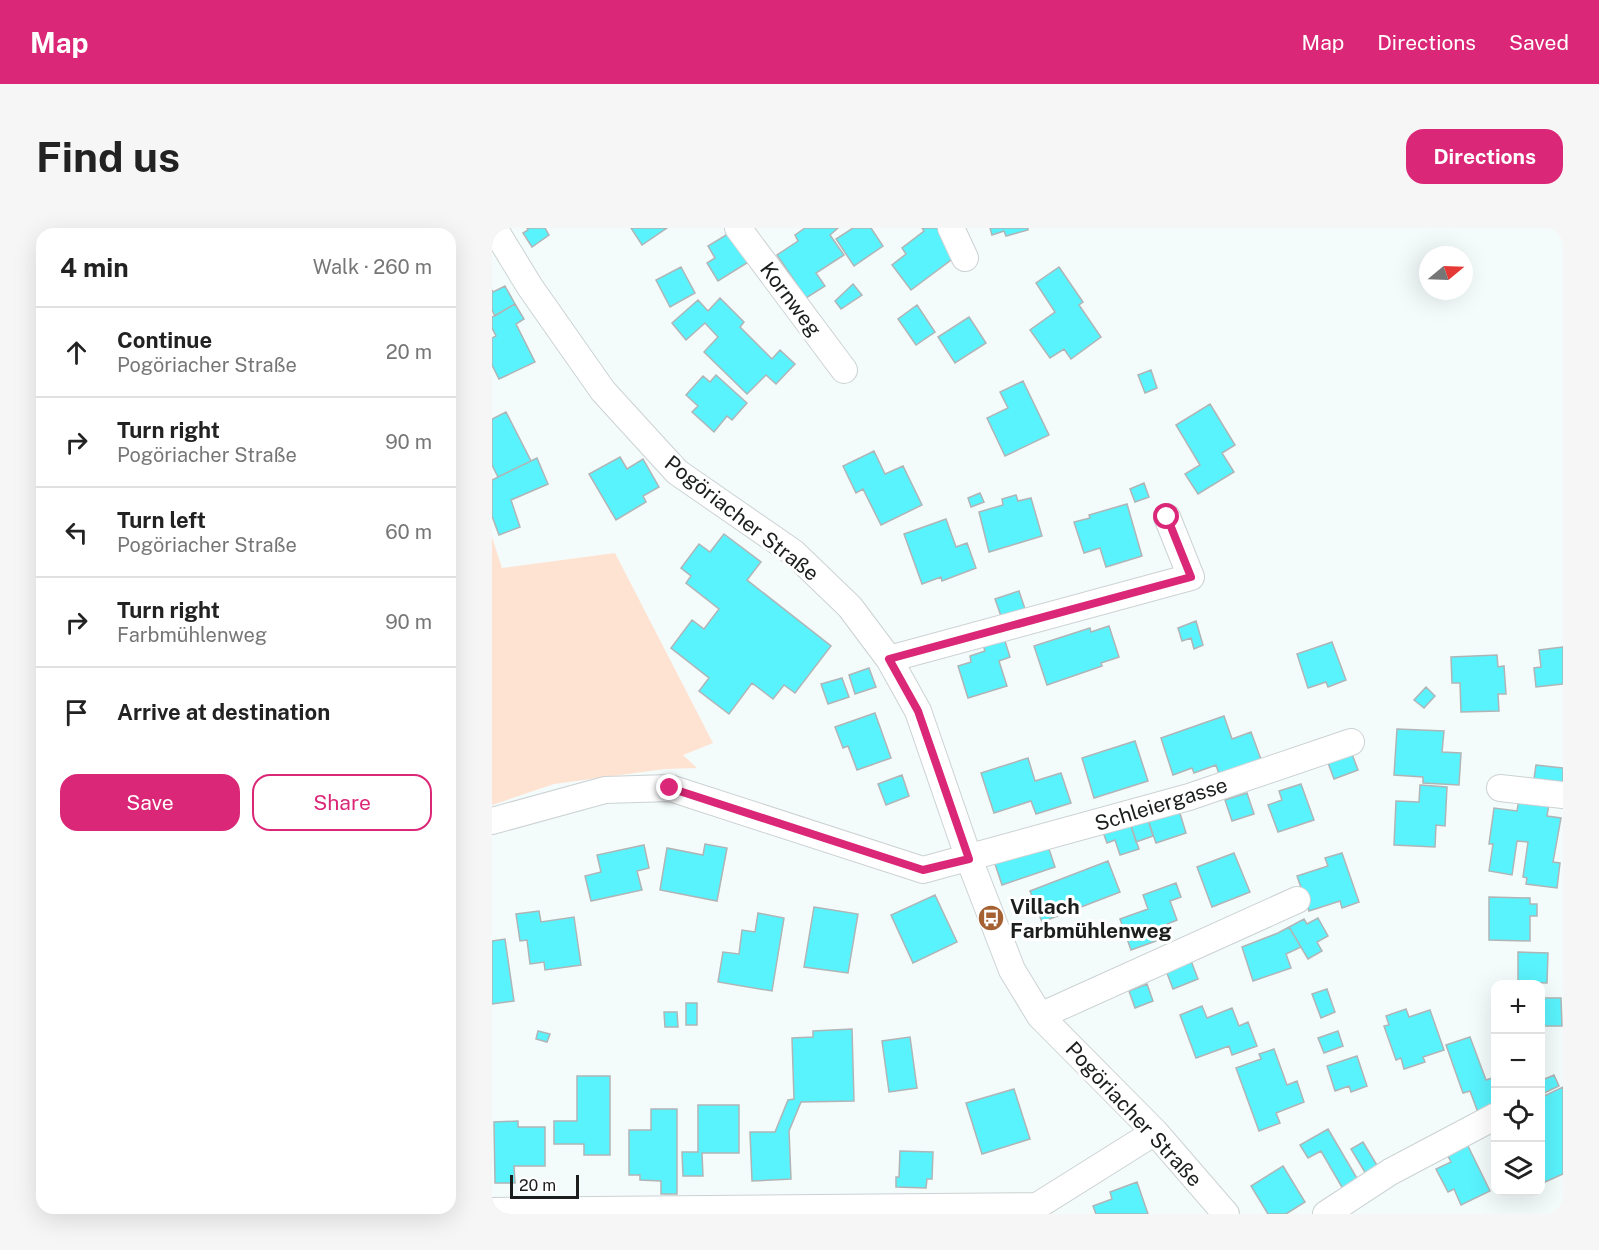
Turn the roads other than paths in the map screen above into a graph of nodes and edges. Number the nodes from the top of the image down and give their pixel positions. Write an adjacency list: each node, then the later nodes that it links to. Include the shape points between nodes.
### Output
1 (494, 228): 7 (street, Pogöriacher Straße, via 603,391 669,464 794,554 850,608)
2 (738, 228): 5 (street, Kornweg)
3 (951, 228): 4 (street)
4 (965, 258)
5 (844, 370)
6 (1167, 517): 7 (street, via 1191,577)
7 (889, 659): 12 (street, Pogöriacher Straße, via 918,711)
8 (1351, 742): 12 (street, Schleiergasse, via 1189,797)
9 (1500, 788): 10 (street)
10 (1563, 795)
11 (492, 821): 12 (street, Schleiergasse, via 605,790 670,788 923,870)
12 (969, 859): 14 (street, Pogöriacher Straße, via 1012,970)
13 (1297, 900): 14 (street)
14 (1040, 1016): 16 (street, Pogöriacher Straße)
15 (1491, 1119): 20 (street, via 1390,1172)
16 (1155, 1132): 18 (street); 19 (street, Pogöriacher Straße)
17 (492, 1210): 18 (street)
18 (1038, 1210)
19 (1226, 1214)
20 (1326, 1214)

